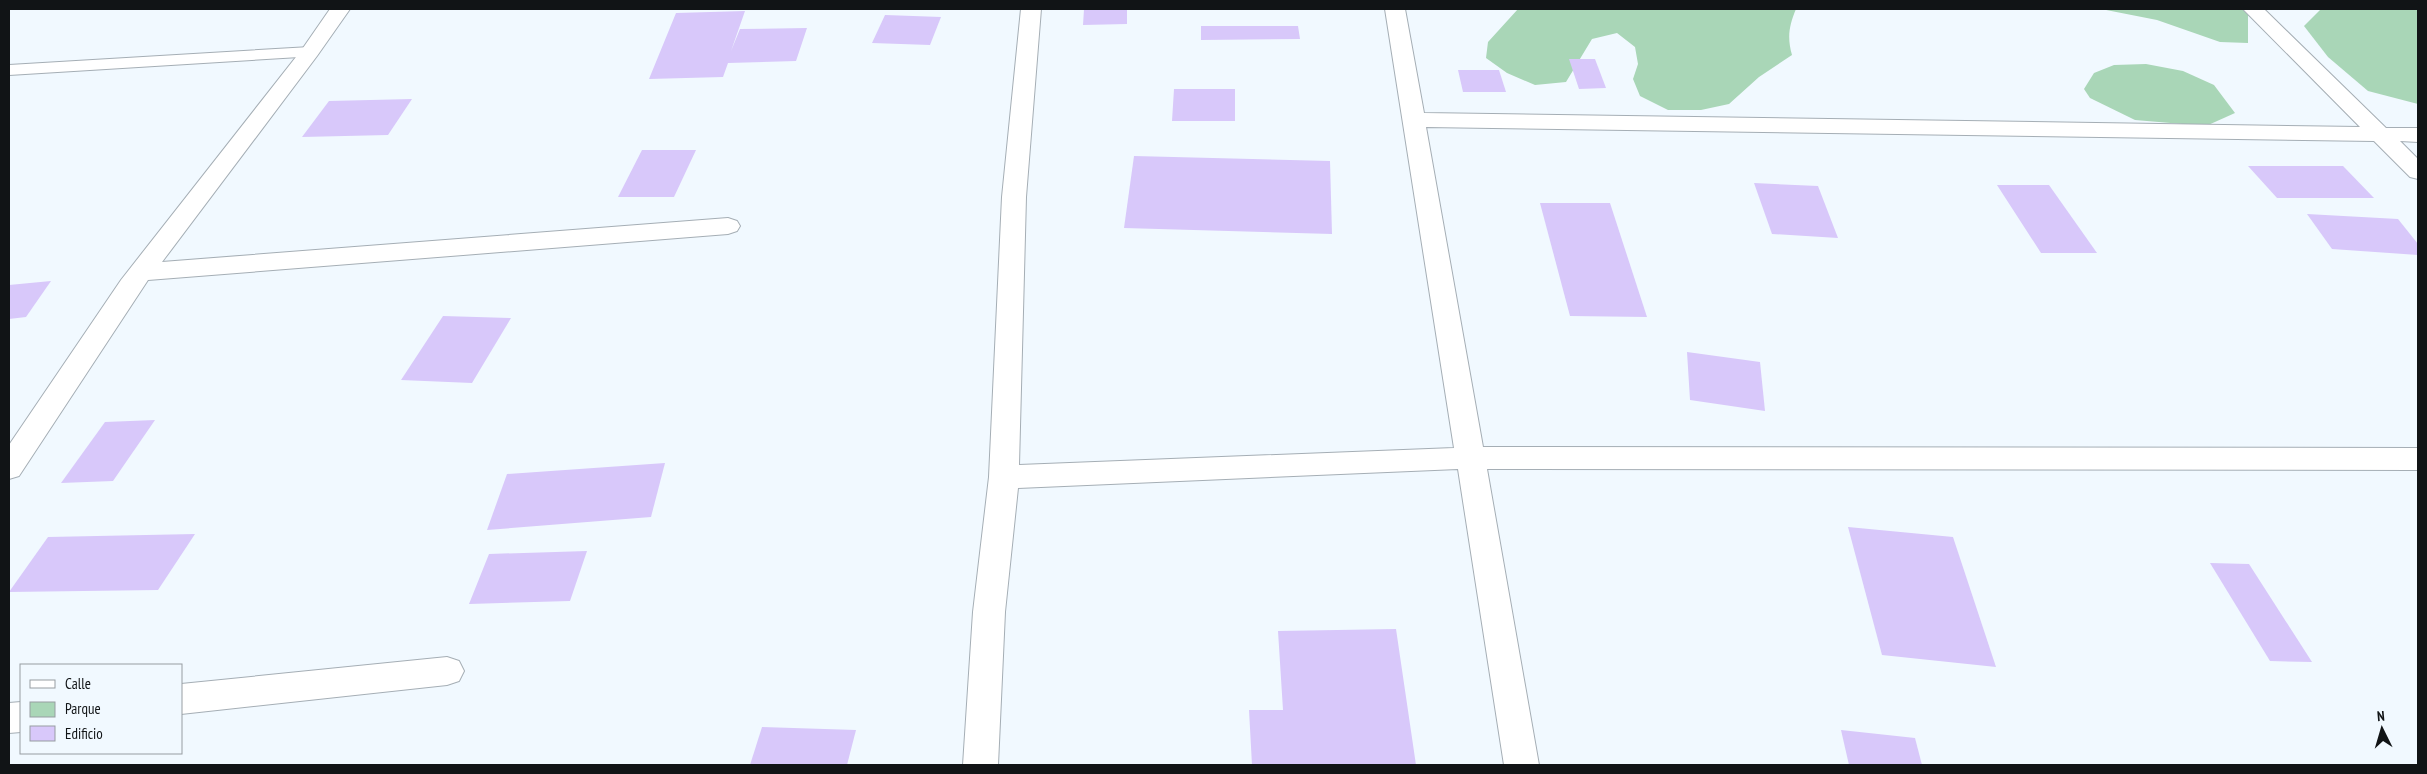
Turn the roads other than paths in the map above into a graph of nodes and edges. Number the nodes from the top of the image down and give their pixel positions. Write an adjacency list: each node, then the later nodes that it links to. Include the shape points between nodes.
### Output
1 (340, 9): 5 (street)
2 (1031, 9): 16 (street, via 1014,197)
3 (1395, 9): 7 (street)
4 (2253, 9): 8 (street)
5 (310, 52): 6 (lane); 12 (street)
6 (9, 70)
7 (1414, 120): 8 (street); 13 (street)
8 (2380, 134): 9 (street); 10 (street)
9 (2418, 134)
10 (2418, 172)
11 (728, 226): 12 (street)
12 (140, 272): 15 (street)
13 (1471, 458): 14 (street); 16 (street); 20 (street)
14 (2418, 458)
15 (10, 465)
16 (1004, 477): 19 (street, via 989,612)
17 (447, 671): 18 (street)
18 (182, 699)
19 (980, 765)
20 (1522, 765)

